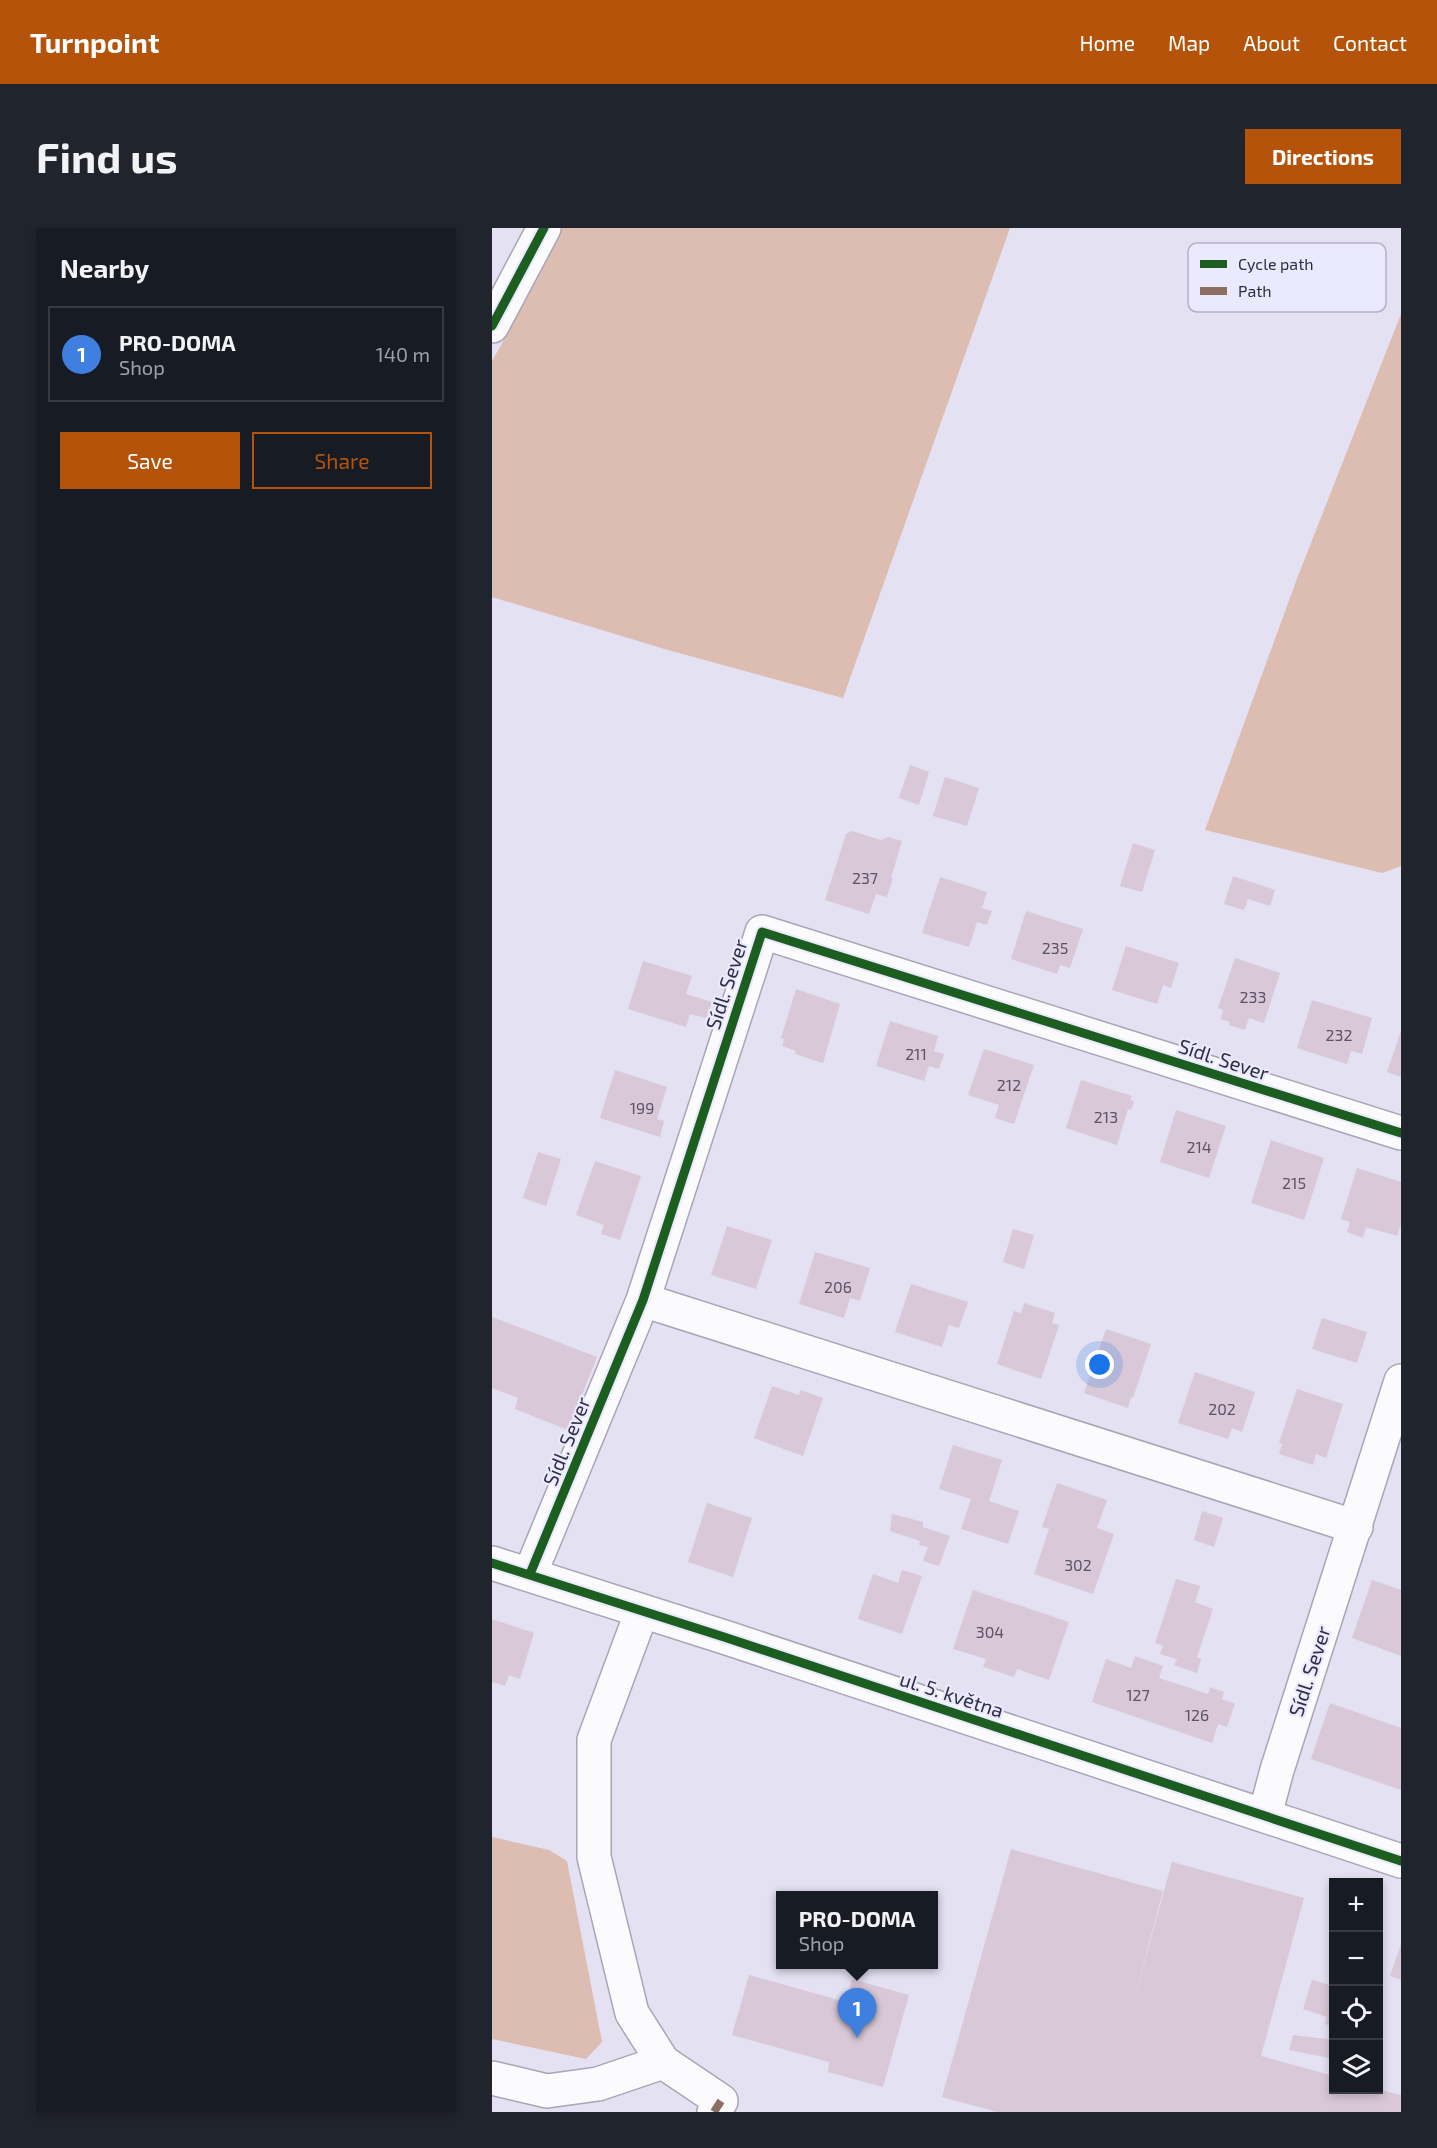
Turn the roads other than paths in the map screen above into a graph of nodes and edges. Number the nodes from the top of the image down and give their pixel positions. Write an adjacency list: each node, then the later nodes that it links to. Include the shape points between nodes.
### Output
1 (544, 228): 2 (street)
2 (492, 326)
3 (1401, 1133): 4 (street, Sídl. Sever, via 762,932)
4 (643, 1300): 6 (street); 8 (street, Sídl. Sever)
5 (1401, 1381): 6 (street, Sídl. Sever)
6 (1356, 1527): 10 (street, Sídl. Sever)
7 (492, 1563): 8 (street, ul. 5. května)
8 (530, 1574): 9 (street, ul. 5. května)
9 (642, 1611): 10 (street, ul. 5. května); 12 (street, via 594,1740 594,1857 632,2013)
10 (1264, 1815): 11 (street, ul. 5. května)
11 (1400, 1860)
12 (663, 2062): 13 (street, via 598,2084 547,2091); 14 (street, via 721,2101)
13 (492, 2078)
14 (714, 2112)

